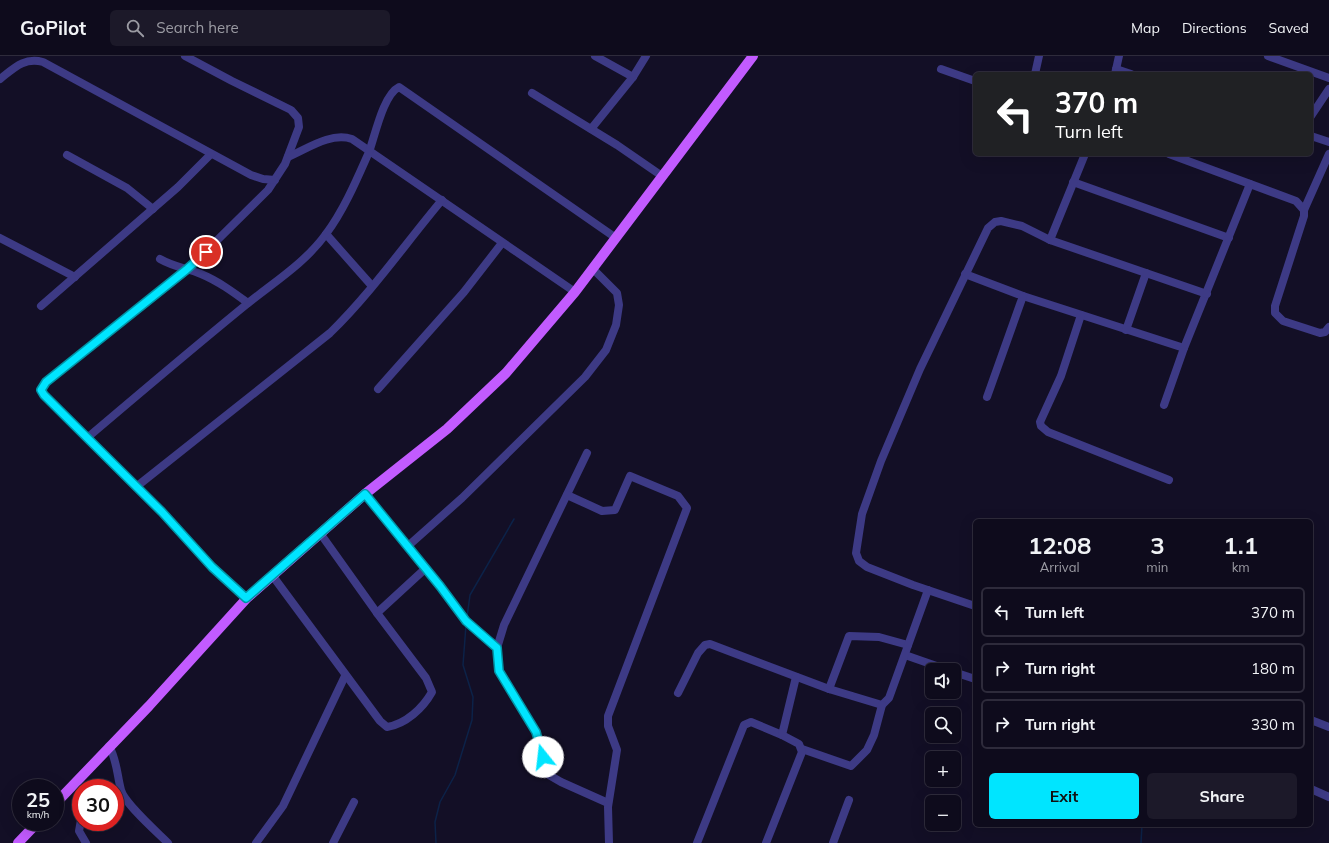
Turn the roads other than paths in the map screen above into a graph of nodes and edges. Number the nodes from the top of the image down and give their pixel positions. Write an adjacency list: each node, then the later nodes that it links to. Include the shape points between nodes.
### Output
1 (185, 56): 29 (street, via 291,110 298,118 299,127)
2 (595, 56): 13 (street)
3 (646, 56): 13 (street)
4 (753, 56): 30 (main road)
5 (1039, 56): 10 (street)
6 (1119, 56): 9 (street)
7 (1268, 56): 11 (street)
8 (941, 69): 16 (street)
9 (1115, 71)
10 (1035, 72)
11 (1312, 72)
12 (1313, 72): 14 (street)
13 (633, 77): 20 (street)
14 (1329, 78)
15 (0, 79): 24 (street, via 20,63 28,60 43,62)
16 (973, 81)
17 (1329, 89): 19 (street)
18 (532, 93): 20 (street)
19 (1313, 113)
20 (591, 129): 30 (street)
21 (1313, 137): 22 (street)
22 (1329, 142)
23 (369, 151): 29 (street, via 352,138 342,136); 34 (street); 37 (street, via 342,209); 39 (street, via 383,110 394,89 399,87)
24 (211, 154): 31 (street, via 251,175); 35 (street)
25 (1329, 154): 36 (street)
26 (67, 155): 35 (street, via 127,188)
27 (1084, 156): 32 (street)
28 (1174, 156): 33 (street)
29 (288, 157): 31 (street)
30 (662, 176): 39 (main road)
31 (275, 180): 45 (street, via 254,205)
32 (1074, 182): 40 (street); 41 (street)
33 (1250, 184): 36 (street, via 1296,201); 40 (street)
34 (442, 200): 42 (street); 49 (street)
35 (153, 209): 48 (street)
36 (1304, 210): 56 (street, via 1275,313 1283,321 1320,333)
37 (326, 234): 49 (street); 53 (street, via 287,275)
38 (0, 238): 48 (street)
39 (616, 238): 44 (main road)
40 (1228, 238): 51 (street)
41 (1050, 240): 46 (street); 47 (street, via 1022,226 1001,220 995,222 982,237)
42 (502, 243): 50 (street); 59 (street, via 464,292)
43 (160, 259): 45 (street)
44 (592, 268): 50 (main road); 69 (street, via 617,294 620,305 616,325 606,350 580,382 462,498)
45 (186, 270): 53 (street, via 219,282); 62 (street, via 46,382 41,390)
46 (1146, 273): 51 (street); 57 (street)
47 (965, 274): 52 (street); 72 (street, via 920,369 881,461 862,514 856,553 859,561 867,567)
48 (75, 277): 54 (street)
49 (372, 286): 65 (street, via 330,333)
50 (575, 292): 66 (main road, via 533,344 475,404)
51 (1207, 294): 58 (street)
52 (1023, 296): 55 (street); 60 (street)
53 (248, 303): 62 (street)
54 (41, 306)
55 (1081, 315): 57 (street); 64 (street, via 1061,376 1040,422 1041,426 1048,432)
56 (1329, 327)
57 (1126, 330): 58 (street)
58 (1184, 348): 61 (street)
59 (378, 389)
60 (987, 397)
61 (1164, 405)
62 (86, 438): 65 (street)
63 (587, 453): 67 (street)
64 (1169, 480)
65 (136, 487): 73 (street, via 212,567)
66 (365, 494): 68 (main road); 69 (street)
67 (567, 495): 77 (street, via 504,625); 99 (street, via 602,511 615,510 630,476 678,496 686,508 608,716 608,726 617,750)
68 (320, 533): 71 (main road); 75 (street)
69 (408, 546): 70 (street)
70 (426, 568): 75 (street); 77 (street, via 466,621)
71 (272, 575): 73 (main road); 81 (street)
72 (928, 590): 74 (street); 76 (street)
73 (246, 598): 90 (main road)
74 (973, 605)
75 (377, 613): 81 (street, via 426,678 432,692 427,702 399,725 387,727)
76 (908, 645): 78 (street); 84 (street, via 878,637 849,636)
77 (497, 648): 99 (street, via 499,671 536,732 549,775)
78 (905, 654): 79 (street); 86 (street, via 889,698)
79 (929, 663)
80 (961, 674): 83 (street)
81 (345, 676): 105 (street, via 283,806)
82 (796, 677): 84 (street); 85 (street, via 710,644 705,645 698,653); 89 (street)
83 (973, 678)
84 (829, 689): 86 (street)
85 (678, 693)
86 (882, 705): 91 (street, via 867,750 851,766)
87 (1313, 721): 88 (street)
88 (1329, 727)
89 (782, 735): 91 (street, via 800,744); 108 (street, via 751,722 744,725)
90 (109, 746): 92 (street, via 116,763); 94 (main road)
91 (802, 749): 109 (street, via 783,805)
92 (117, 779)
93 (1313, 790): 95 (street)
94 (64, 794)
95 (1329, 797)
96 (124, 798): 104 (street)
97 (849, 800): 110 (street)
98 (354, 802): 106 (street)
99 (608, 803): 107 (street)
100 (29, 831): 102 (main road)
101 (79, 831): 103 (street)
102 (18, 843)
103 (86, 843)
104 (168, 843)
105 (256, 843)
106 (333, 843)
107 (609, 843)
108 (697, 843)
109 (766, 843)
110 (833, 843)

